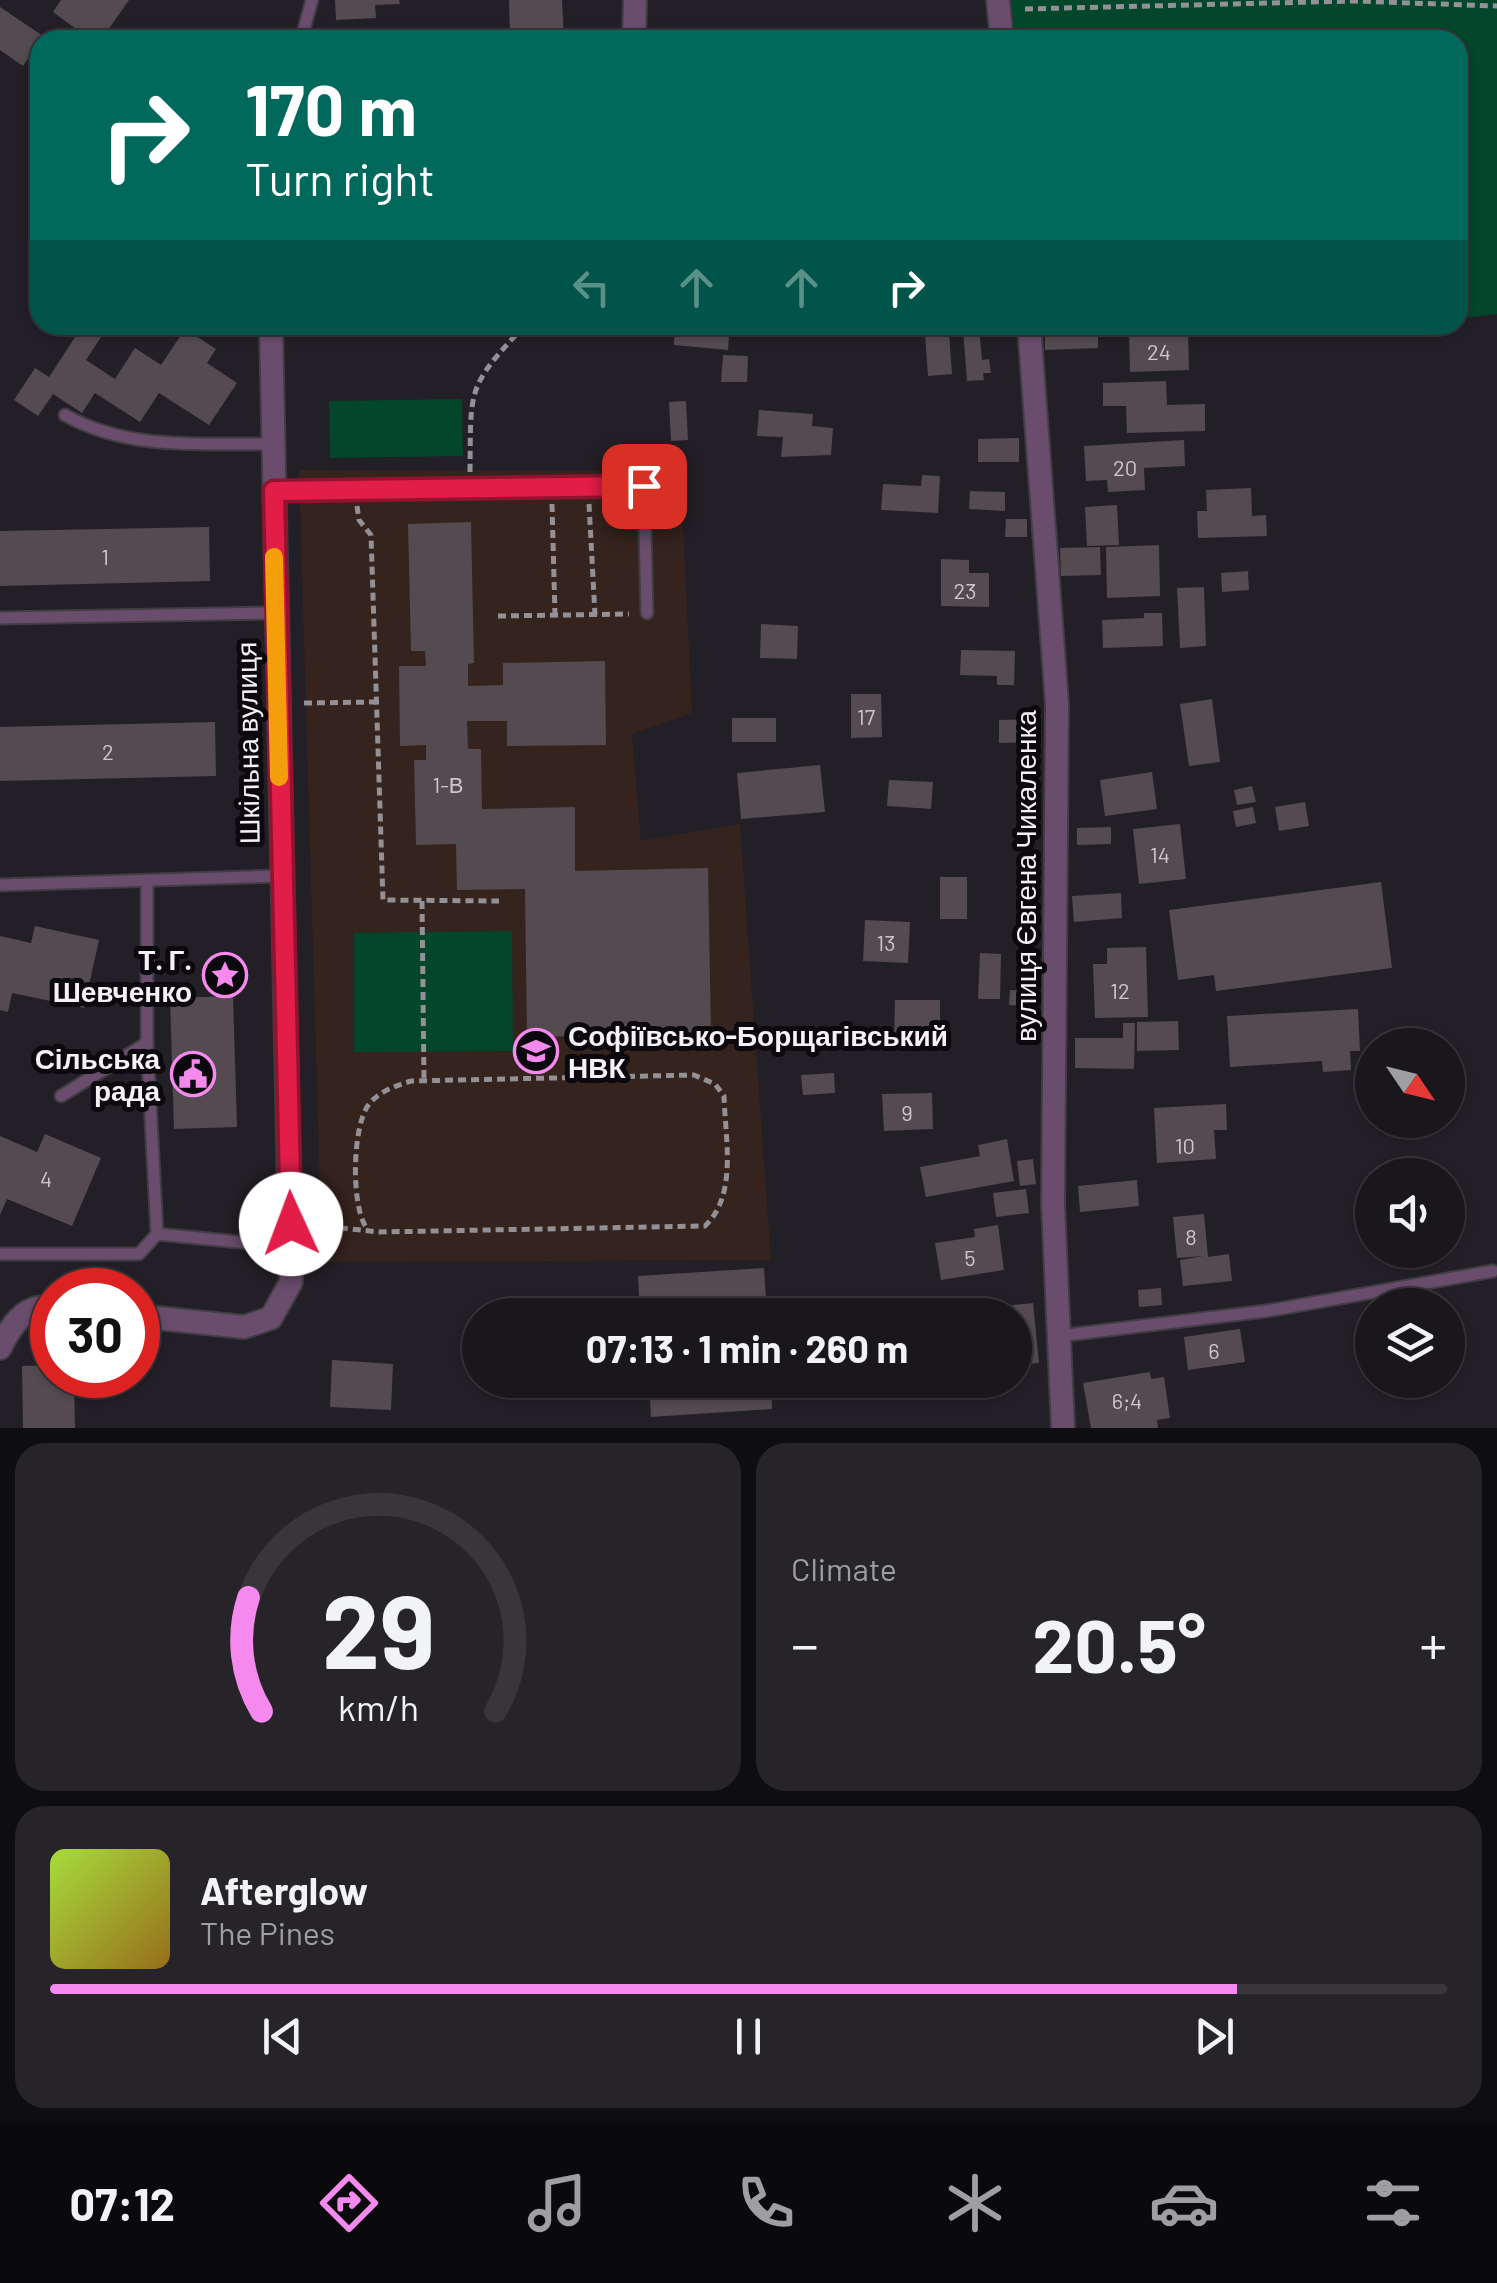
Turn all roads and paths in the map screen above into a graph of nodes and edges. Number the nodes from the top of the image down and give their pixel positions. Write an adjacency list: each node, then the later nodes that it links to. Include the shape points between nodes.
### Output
1 (312, 0): 5 (lane)
2 (636, 0): 6 (street)
3 (1005, 5): 4 (path); 7 (street)
4 (1497, 6)
5 (304, 30)
6 (634, 30)
7 (1003, 30)
8 (271, 335): 12 (street, Шкільна вулиця)
9 (516, 335): 15 (path, via 486,366 471,394)
10 (1030, 335): 42 (street, вулиця Євгена Чикаленка, via 1056,704)
11 (65, 415): 12 (lane, via 94,432 125,438)
12 (273, 444): 17 (street, Шкільна вулиця)
13 (552, 486): 14 (lane); 15 (lane); 20 (path)
14 (588, 486): 19 (lane, via 644,486); 21 (path)
15 (470, 487): 16 (lane)
16 (356, 488): 17 (lane); 24 (path, via 359,520 371,535)
17 (274, 491): 18 (street, Шкільна вулиця)
18 (274, 613): 23 (lane); 25 (street, Шкільна вулиця)
19 (647, 614): 21 (path)
20 (555, 615): 21 (path); 22 (path)
21 (595, 615)
22 (498, 616)
23 (0, 618)
24 (376, 702): 25 (path); 29 (path, via 384,900)
25 (278, 704): 26 (street, Шкільна вулиця)
26 (280, 876): 27 (lane); 36 (street, Шкільна вулиця)
27 (147, 882): 28 (lane); 31 (lane)
28 (0, 885)
29 (422, 900): 30 (path); 32 (path)
30 (498, 901)
31 (148, 1043): 33 (lane); 35 (lane)
32 (424, 1080): 34 (path, via 388,1088 368,1105 358,1128 356,1214); 34 (path, via 694,1075 724,1096 726,1194 705,1226 380,1232)
33 (62, 1096)
34 (366, 1227): 36 (path)
35 (157, 1234): 36 (lane); 37 (lane, via 138,1254)
36 (291, 1235): 40 (street, Шкільна вулиця, via 291,1282 271,1318 244,1326)
37 (0, 1254)
38 (1494, 1271): 42 (lane, via 1266,1311)
39 (30, 1312): 41 (street)
40 (160, 1318)
41 (3, 1332)
42 (1058, 1336): 43 (street, вулиця Євгена Чикаленка)
43 (1063, 1428)

